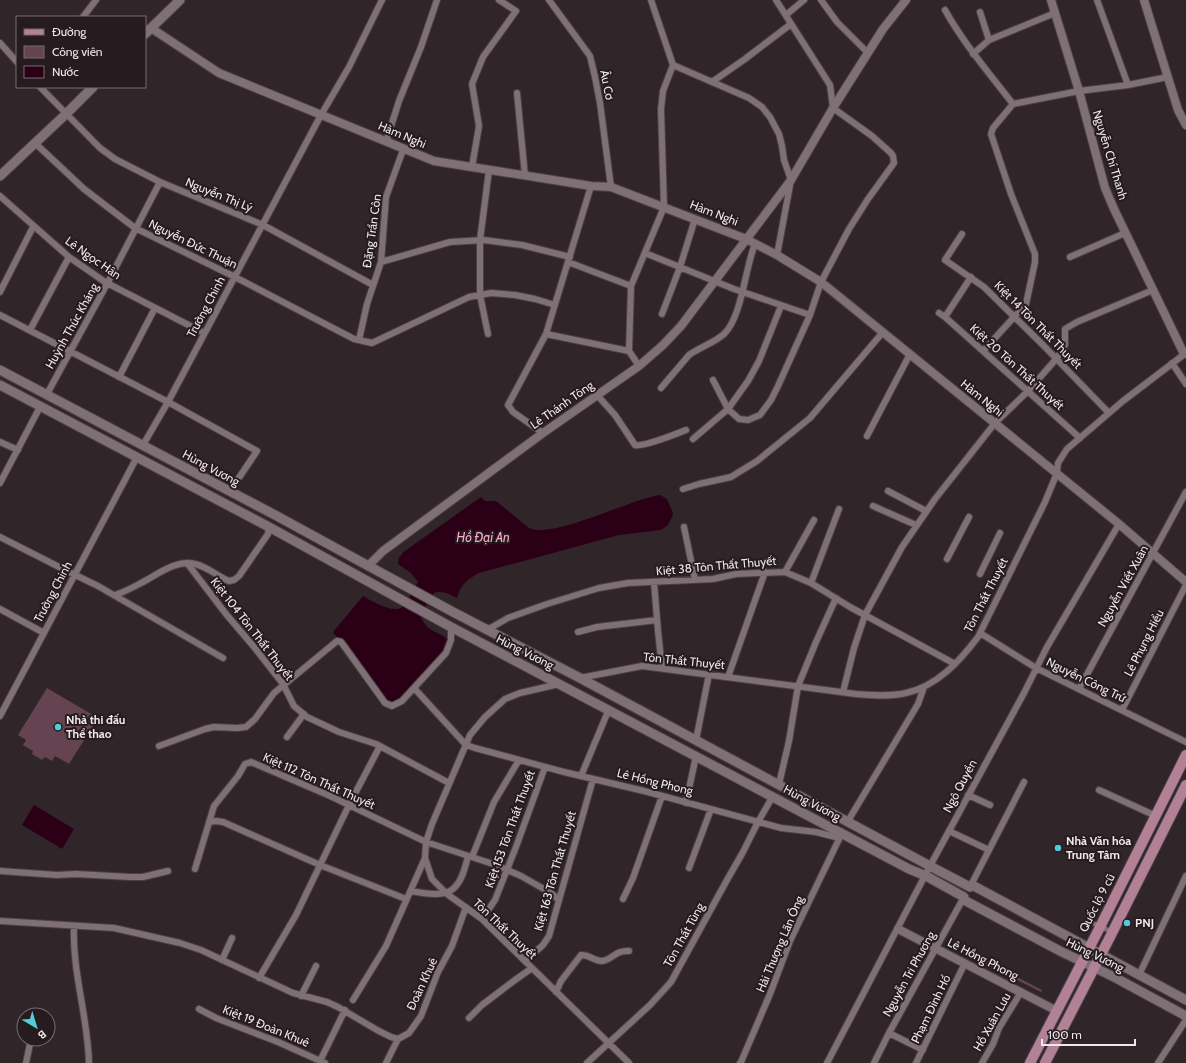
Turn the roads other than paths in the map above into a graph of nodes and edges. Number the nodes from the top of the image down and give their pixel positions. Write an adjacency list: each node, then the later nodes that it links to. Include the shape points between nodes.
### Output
1 (96, 0): 19 (street)
2 (180, 0): 21 (main road)
3 (382, 0): 38 (street, Trường Chinh)
4 (437, 0): 40 (street)
5 (499, 0): 43 (street, via 516,11 483,57 472,84 479,126)
6 (549, 0): 50 (street, Âu Cơ, via 590,56 600,103)
7 (651, 0): 27 (street)
8 (776, 0): 18 (street)
9 (804, 0): 18 (street)
10 (820, 0): 24 (street, via 837,22)
11 (906, 0): 24 (street, Lê Thánh Tông)
12 (1051, 0): 17 (street, Nguyễn Chí Thanh)
13 (1097, 0): 30 (street)
14 (1144, 0): 28 (street)
15 (945, 10): 25 (street)
16 (980, 12): 22 (street)
17 (1055, 13): 22 (street); 33 (street, Nguyễn Chí Thanh)
18 (786, 15): 20 (street)
19 (85, 16)
20 (791, 24): 29 (street); 36 (street, via 830,85)
21 (148, 31): 38 (street, Hàm Nghi, via 219,73)
22 (989, 40): 25 (street)
23 (0, 43): 26 (street)
24 (868, 53): 36 (street, Lê Thánh Tông)
25 (973, 54): 35 (street)
26 (16, 61)
27 (673, 65): 29 (street); 52 (street, via 663,91 661,109)
28 (1168, 77): 30 (street); 39 (street, via 1178,110)
29 (712, 82): 47 (street, via 749,98 767,112 779,134)
30 (1128, 85): 33 (street)
31 (41, 88): 37 (street, Nguyễn Thị Lý)
32 (92, 88): 37 (main road)
33 (1079, 91): 35 (street); 57 (street, Nguyễn Chí Thanh, via 1105,188)
34 (518, 93): 46 (street)
35 (1013, 104): 87 (street, via 991,134 1035,254 1026,304)
36 (833, 108): 47 (street, Lê Thánh Tông); 72 (street, via 891,153 894,163 849,229)
37 (66, 114): 41 (main road); 48 (street, Nguyễn Thị Lý, via 100,148 115,159)
38 (321, 115): 40 (street, Hàm Nghi); 54 (street, Trường Chinh)
39 (1186, 125)
40 (386, 142): 42 (street, Hàm Nghi)
41 (35, 143): 45 (main road); 56 (street, Nguyễn Đức Thuận, via 84,189)
42 (403, 150): 43 (street, Hàm Nghi, via 434,161); 67 (street, Đặng Trần Côn, via 386,198)
43 (472, 167): 44 (street, Hàm Nghi)
44 (489, 170): 46 (street, Hàm Nghi); 60 (street)
45 (0, 176)
46 (525, 176): 49 (street, Hàm Nghi)
47 (790, 180): 59 (street, Lê Thánh Tông); 63 (street)
48 (160, 182): 54 (street, Nguyễn Thị Lý); 56 (street, Huỳnh Thúc Kháng)
49 (591, 186): 50 (street, Hàm Nghi); 66 (street)
50 (611, 187): 52 (street, Hàm Nghi)
51 (0, 196): 55 (street, Lê Ngọc Hân)
52 (664, 207): 53 (street, Hàm Nghi); 62 (street)
53 (694, 219): 59 (street, Hàm Nghi); 68 (street)
54 (263, 225): 69 (street, Trường Chinh); 74 (street, Nguyễn Thị Lý)
55 (33, 227): 64 (street, Lê Ngọc Hân); 77 (street)
56 (135, 228): 69 (street, Nguyễn Đức Thuận); 73 (street, Huỳnh Thúc Kháng)
57 (1125, 233): 65 (street); 76 (street, Nguyễn Chí Thanh)
58 (962, 234): 70 (street, Kiệt 14 Tôn Thất Thuyết, via 945,260)
59 (746, 239): 61 (street, Hàm Nghi); 71 (street, Lê Thánh Tông)
60 (480, 240): 66 (street, via 522,244); 67 (street, via 450,242); 79 (street)
61 (755, 244): 63 (street, Hàm Nghi); 78 (street)
62 (645, 253): 68 (street); 75 (street)
63 (777, 255): 72 (street, Hàm Nghi)
64 (69, 257): 73 (street, Lê Ngọc Hân); 89 (street)
65 (1070, 257)
66 (569, 259): 75 (street); 80 (street)
67 (380, 262): 74 (street, Đặng Trần Côn)
68 (680, 267): 71 (street); 84 (street)
69 (235, 277): 91 (street, Trường Chinh); 94 (street, Nguyễn Đức Thuận)
70 (971, 277): 87 (street, Kiệt 14 Tôn Thất Thuyết); 88 (street)
71 (715, 281): 78 (street); 102 (street, Lê Thánh Tông, via 681,326)
72 (820, 282): 86 (street); 90 (street, Hàm Nghi)
73 (107, 284): 82 (street, Lê Ngọc Hân); 95 (street, Huỳnh Thúc Kháng)
74 (373, 285): 94 (street, Đặng Trần Côn)
75 (632, 286): 96 (street)
76 (1153, 290): 99 (street, Nguyễn Chí Thanh); 100 (street, via 1065,329 1065,345)
77 (0, 292)
78 (742, 292): 81 (street); 108 (street, via 734,319 725,334 689,355)
79 (480, 295): 80 (street, via 515,295 536,298); 92 (street); 94 (street, via 469,297 372,343)
80 (555, 305): 93 (street)
81 (781, 306): 86 (street); 114 (street, via 759,361)
82 (155, 308): 91 (street, Lê Ngọc Hân); 104 (street)
83 (939, 313): 88 (street, Kiệt 20 Tôn Thất Thuyết)
84 (662, 314)
85 (0, 315): 89 (street)
86 (810, 315): 114 (street, via 778,386 760,415 752,420 742,420)
87 (1015, 316): 97 (street); 100 (street, Kiệt 14 Tôn Thất Thuyết)
88 (945, 317): 97 (street, Kiệt 20 Tôn Thất Thuyết)
89 (30, 330): 95 (street)
90 (883, 332): 98 (street, Hàm Nghi); 128 (street, via 810,418 757,461 731,477)
91 (204, 333): 112 (street, Trường Chinh)
92 (488, 334)
93 (546, 334): 96 (street); 118 (street, via 508,405 513,412)
94 (359, 340)
95 (71, 351): 104 (street); 110 (street, Huỳnh Thúc Kháng)
96 (629, 351): 102 (street)
97 (983, 351): 109 (street, Kiệt 20 Tôn Thất Thuyết)
98 (910, 354): 116 (street, Hàm Nghi); 119 (street)
99 (1185, 354): 101 (street, Tôn Thất Thuyết)
100 (1057, 358): 109 (street); 115 (street, Kiệt 14 Tôn Thất Thuyết)
101 (1172, 363): 106 (street); 115 (street, Tôn Thất Thuyết)
102 (639, 366): 111 (street, Lê Thánh Tông)
103 (0, 370): 110 (main road, Hùng Vương)
104 (119, 377): 112 (street)
105 (713, 380): 114 (street)
106 (1186, 384)
107 (0, 385): 113 (main road)
108 (660, 388)
109 (1028, 391): 116 (street); 120 (street, Kiệt 20 Tôn Thất Thuyết)
110 (47, 394): 113 (main road); 123 (main road, Hùng Vương)
111 (597, 395): 117 (street, via 615,415 635,445 639,446); 118 (street, Lê Thánh Tông)
112 (168, 402): 123 (street, Trường Chinh); 129 (street, via 257,451)
113 (40, 406): 124 (street); 125 (main road)
114 (728, 409): 121 (street)
115 (1109, 413): 120 (street, Tôn Thất Thuyết)
116 (995, 423): 126 (street, Hàm Nghi); 135 (street)
117 (686, 430)
118 (543, 433): 148 (street, Lê Thánh Tông, via 383,551)
119 (867, 436)
120 (1080, 438): 126 (street, Tôn Thất Thuyết, via 1067,449 1058,462)
121 (693, 439)
122 (0, 442): 124 (street)
123 (144, 445): 125 (main road); 129 (main road, Hùng Vương)
124 (18, 450): 127 (street)
125 (137, 457): 132 (main road); 152 (street, Trường Chinh)
126 (1057, 473): 139 (street, Hàm Nghi); 167 (street, Tôn Thất Thuyết)
127 (0, 483)
128 (683, 489)
129 (230, 491): 132 (main road); 136 (main road, Hùng Vương)
130 (888, 491): 135 (street)
131 (1186, 492): 145 (street, Nguyễn Viết Xuân)
132 (223, 503): 141 (main road)
133 (873, 506): 140 (street)
134 (839, 509): 156 (street)
135 (926, 511): 140 (street)
136 (275, 515): 141 (main road); 148 (main road, Hùng Vương)
137 (969, 517): 146 (street)
138 (814, 520): 150 (street)
139 (1119, 524): 145 (street, Hàm Nghi); 171 (street, Ngô Quyền)
140 (916, 525): 161 (street)
141 (269, 527): 147 (street, via 268,534 234,580 229,581 203,567); 153 (main road)
142 (684, 527): 154 (street)
143 (1000, 533): 151 (street)
144 (0, 537): 152 (street)
145 (1153, 554): 157 (street, Hàm Nghi); 180 (street, Nguyễn Viết Xuân)
146 (947, 559)
147 (187, 563): 158 (street, via 163,570); 176 (street, Kiệt 104 Tôn Thất Thuyết)
148 (368, 566): 153 (main road); 164 (main road, Hùng Vương)
149 (765, 572): 150 (street, Kiệt 38 Tôn Thất Thuyết); 154 (street, Kiệt 38 Tôn Thất Thuyết); 173 (street)
150 (785, 572): 156 (street, Kiệt 38 Tôn Thất Thuyết)
151 (980, 574)
152 (74, 575): 158 (street); 166 (street, Trường Chinh)
153 (362, 578): 163 (main road, Hùng Vương)
154 (695, 580): 155 (street, Kiệt 38 Tôn Thất Thuyết)
155 (654, 582): 162 (street); 164 (street, Kiệt 38 Tôn Thất Thuyết, via 599,588 508,618)
156 (811, 584): 159 (street, Kiệt 38 Tôn Thất Thuyết)
157 (1186, 584): 183 (street, Lê Phụng Hiểu)
158 (115, 595): 168 (street)
159 (836, 598): 161 (street, Kiệt 38 Tôn Thất Thuyết); 177 (street)
160 (0, 609): 166 (street)
161 (865, 615): 169 (street, Kiệt 38 Tôn Thất Thuyết); 181 (street)
162 (657, 620): 165 (street, via 597,627); 170 (street)
163 (451, 627): 175 (main road, Hùng Vương); 179 (street, via 451,640 446,653)
164 (487, 630): 174 (main road, Hùng Vương)
165 (578, 632)
166 (44, 633): 185 (street, Trường Chinh)
167 (980, 633): 169 (street, Tôn Thất Thuyết); 171 (street, Nguyễn Công Trứ)
168 (223, 658)
169 (955, 664): 178 (street, Tôn Thất Thuyết, via 941,677)
170 (662, 668): 172 (street, Tôn Thất Thuyết); 174 (street, Tôn Thất Thuyết, via 642,666)
171 (1036, 668): 180 (street, Nguyễn Công Trứ); 204 (street, Ngô Quyền)
172 (710, 674): 173 (street, Tôn Thất Thuyết); 187 (street)
173 (728, 677): 177 (street, Tôn Thất Thuyết)
174 (580, 678): 175 (main road); 187 (main road, Hùng Vương)
175 (560, 683): 182 (main road, Hùng Vương); 189 (street, Tôn Thất Thuyết, via 504,699 485,717)
176 (283, 684): 179 (street, via 337,641 341,642 385,703 396,705); 184 (street, Kiệt 104 Tôn Thất Thuyết, via 294,706); 190 (street, via 246,727 214,727)
177 (798, 686): 181 (street, Tôn Thất Thuyết); 201 (street)
178 (924, 687): 181 (street, Tôn Thất Thuyết, via 906,694); 212 (street, via 918,704)
179 (414, 688): 189 (street)
180 (1079, 689): 183 (street, Nguyễn Công Trứ)
181 (843, 692)
182 (609, 709): 192 (main road, Hùng Vương); 196 (street)
183 (1122, 710): 188 (street, Nguyễn Công Trứ)
184 (304, 714): 186 (street); 191 (street, Kiệt 104 Tôn Thất Thuyết, via 339,732)
185 (0, 716)
186 (287, 737)
187 (696, 740): 192 (main road); 201 (main road, Hùng Vương)
188 (1186, 742)
189 (466, 744): 194 (street, Lê Hồng Phong); 200 (street, Tôn Thất Thuyết)
190 (159, 746)
191 (380, 746): 200 (street, Kiệt 104 Tôn Thất Thuyết); 208 (street)
192 (693, 754): 206 (main road, Hùng Vương); 207 (street)
193 (1186, 755): 199 (main road, Quốc lộ 9 cũ)
194 (519, 760): 195 (street, Lê Hồng Phong); 220 (street, via 494,802)
195 (545, 767): 196 (street, Lê Hồng Phong); 226 (street, Kiệt 153 Tôn Thất Thuyết)
196 (580, 776): 197 (street, Lê Hồng Phong)
197 (593, 779): 205 (street, Lê Hồng Phong); 237 (street, Kiệt 163 Tôn Thất Thuyết)
198 (1024, 782): 219 (street)
199 (1172, 782): 202 (main road); 211 (main road, Quốc lộ 9 cũ)
200 (449, 783): 218 (street, Tôn Thất Thuyết)
201 (779, 784): 206 (main road); 212 (main road, Hùng Vương)
202 (1186, 788): 215 (main road)
203 (1099, 790): 211 (street)
204 (968, 795): 209 (street); 216 (street, Ngô Quyền)
205 (662, 796): 207 (street, Lê Hồng Phong); 236 (street)
206 (772, 796): 214 (street, Tôn Thất Tùng); 217 (main road, Hùng Vương)
207 (686, 803): 210 (street, Lê Hồng Phong)
208 (349, 805): 213 (street, Kiệt 112 Tôn Thất Thuyết, via 251,762 245,764 214,806); 218 (street, Kiệt 112 Tôn Thất Thuyết); 222 (street)
209 (990, 805)
210 (710, 809): 214 (street, Lê Hồng Phong); 224 (street)
211 (1156, 816): 215 (main road); 241 (main road, Quốc lộ 9 cũ)
212 (848, 821): 217 (main road); 223 (main road, Hùng Vương)
213 (209, 822): 222 (street, via 222,822); 225 (street, Kiệt 112 Tôn Thất Thuyết)
214 (758, 822): 217 (street, Lê Hồng Phong, via 781,828); 273 (street, Tôn Thất Tùng, via 744,852 671,982)
215 (1168, 822): 244 (main road)
216 (949, 831): 219 (street); 223 (street, Ngô Quyền)
217 (841, 836): 229 (main road, Hùng Vương); 282 (street, Hải Thượng Lãn Ông, via 790,941)
218 (426, 842): 220 (street, Kiệt 112 Tôn Thất Thuyết); 221 (street, Tôn Thất Thuyết)
219 (989, 850): 231 (street)
220 (470, 856): 226 (street, Kiệt 112 Tôn Thất Thuyết); 233 (street, via 458,884)
221 (425, 858): 232 (street); 233 (street, Tôn Thất Thuyết, via 432,879)
222 (320, 865): 235 (street); 258 (street, via 296,915)
223 (930, 866): 229 (street, Ngô Quyền); 231 (main road, Hùng Vương)
224 (689, 868)
225 (195, 869)
226 (507, 870): 237 (street, Kiệt 112 Tôn Thất Thuyết, via 533,882); 239 (street, Kiệt 153 Tôn Thất Thuyết, via 495,900)
227 (0, 871): 228 (street, via 137,877)
228 (168, 871)
229 (926, 876): 234 (main road, Hùng Vương); 243 (street, Ngô Quyền)
230 (1186, 876): 257 (street)
231 (971, 886): 234 (main road); 246 (main road, Hùng Vương)
232 (411, 891): 233 (street); 235 (street)
233 (446, 894): 238 (street, Tôn Thất Thuyết)
234 (964, 898): 247 (street, Nguyễn Tri Phương); 252 (main road, Hùng Vương)
235 (406, 899): 262 (street, via 386,946)
236 (623, 899)
237 (559, 900): 251 (street, Kiệt 163 Tôn Thất Thuyết, via 543,945)
238 (466, 907): 239 (street, Tôn Thất Thuyết); 272 (street, Đoàn Khuê, via 452,946 420,1016 409,1033)
239 (482, 918): 251 (street, Tôn Thất Thuyết)
240 (0, 921): 242 (street)
241 (1098, 925): 244 (street); 246 (main road, Quốc lộ 9 cũ)
242 (74, 926): 250 (street, via 114,928 180,943); 278 (street, via 75,954)
243 (898, 929): 247 (street, Lê Hồng Phong); 283 (street, Ngô Quyền)
244 (1114, 933): 249 (main road)
245 (232, 938): 250 (street)
246 (1090, 947): 249 (main road, Hùng Vương); 252 (main road, Quốc lộ 9 cũ)
247 (936, 949): 253 (street, Lê Hồng Phong); 271 (street, Nguyễn Tri Phương)
248 (629, 951): 259 (street, via 621,951 602,961 581,954)
249 (1102, 954): 256 (main road); 257 (main road, Hùng Vương)
250 (222, 960): 258 (street)
251 (525, 961): 255 (street, Tôn Thất Thuyết)
252 (1082, 962): 256 (main road, Hùng Vương); 266 (main road, Quốc lộ 9 cũ)
253 (964, 963): 260 (street, Lê Hồng Phong); 275 (street, Phạm Đình Hổ)
254 (316, 966): 261 (street)
255 (532, 968): 259 (street, Tôn Thất Thuyết); 269 (street, via 482,1005)
256 (1094, 968): 267 (main road, Hùng Vương); 268 (main road)
257 (1140, 975): 263 (main road, Hùng Vương)
258 (259, 978): 261 (street)
259 (556, 992): 273 (street, Tôn Thất Thuyết)
260 (1021, 992): 266 (street, Lê Hồng Phong); 286 (street, Hồ Xuân Lưu)
261 (301, 996): 265 (street, via 327,1002)
262 (353, 1000)
263 (1186, 1000)
264 (199, 1009): 276 (street, Kiệt 19 Đoàn Khuê)
265 (345, 1010): 272 (street, via 377,1030); 276 (street)
266 (1057, 1010): 268 (main road); 287 (main road, Quốc lộ 9 cũ)
267 (1186, 1016)
268 (1069, 1017): 288 (main road)
269 (469, 1018)
270 (1186, 1020): 289 (street)
271 (889, 1033): 275 (street); 284 (street, Nguyễn Tri Phương)
272 (398, 1039): 279 (street, Đoàn Khuê)
273 (608, 1044): 280 (street, Tôn Thất Tùng); 281 (street, Tôn Thất Thuyết)
274 (29, 1047): 277 (street)
275 (923, 1050): 285 (street, Phạm Đình Hổ)
276 (322, 1062)
277 (26, 1063)
278 (89, 1063)
279 (386, 1063)
280 (587, 1063)
281 (629, 1063)
282 (740, 1063)
283 (827, 1063)
284 (874, 1063)
285 (916, 1063)
286 (982, 1063)
287 (1030, 1063)
288 (1045, 1063)
289 (1158, 1063)

